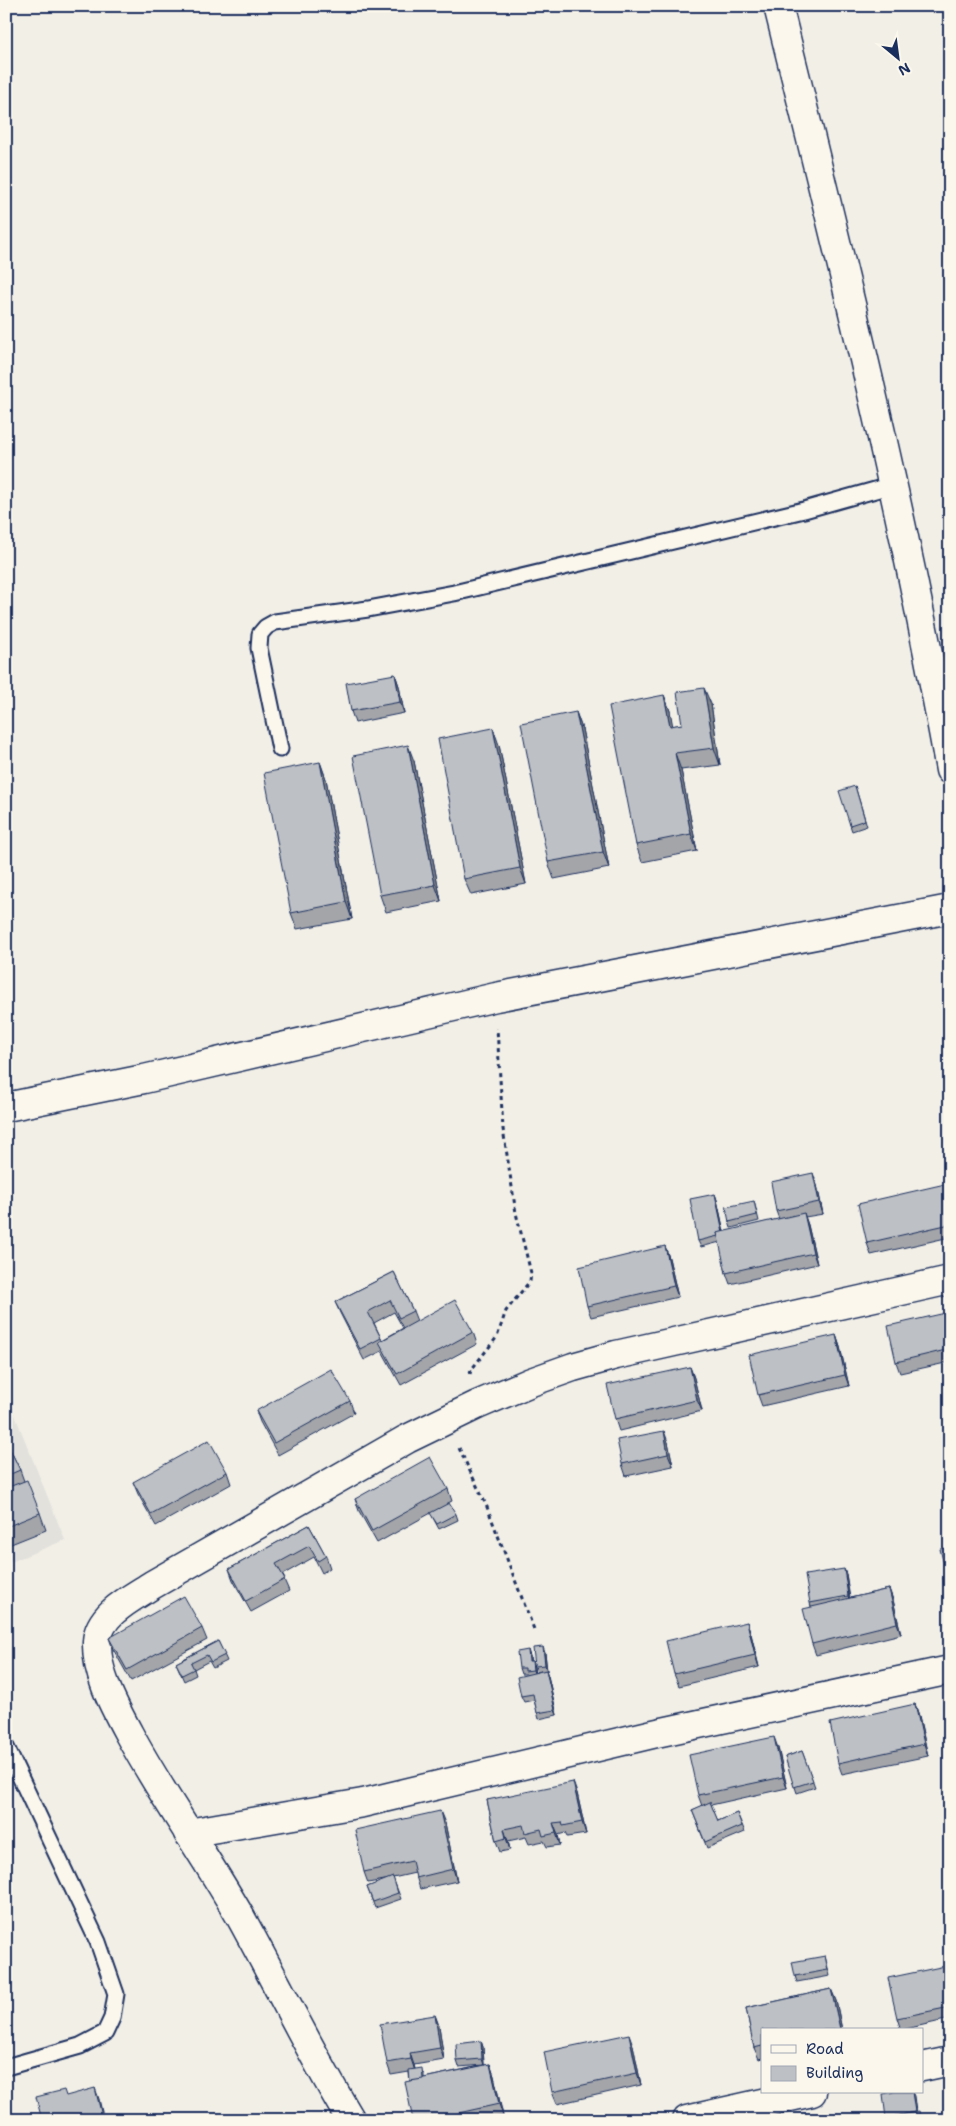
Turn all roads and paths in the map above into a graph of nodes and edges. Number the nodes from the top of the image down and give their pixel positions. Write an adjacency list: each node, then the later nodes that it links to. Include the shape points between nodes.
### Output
1 (778, 6): 2 (street)
2 (893, 485): 3 (lane, via 794,512 454,593 275,622 260,634 259,648); 4 (street)
3 (280, 748)
4 (950, 770)
5 (950, 909): 6 (street)
6 (496, 998): 7 (street); 9 (path, via 503,1129 516,1213 531,1273 530,1281 506,1311 497,1337 471,1370 471,1385)
7 (6, 1107)
8 (950, 1280): 9 (street, via 616,1355 573,1367)
9 (477, 1405): 10 (street)
10 (444, 1421): 11 (path, via 477,1484); 14 (street, via 152,1585 105,1621 97,1640 101,1674 132,1738)
11 (535, 1632)
12 (950, 1670): 14 (street, via 657,1733 364,1803)
13 (6, 1747): 16 (lane, via 98,1942 116,1994 112,2018 105,2033 80,2046)
14 (188, 1833): 19 (street, via 240,1917)
15 (950, 2061): 17 (street)
16 (6, 2067)
17 (924, 2067)
18 (803, 2094): 20 (street)
19 (351, 2120)
20 (687, 2120)

